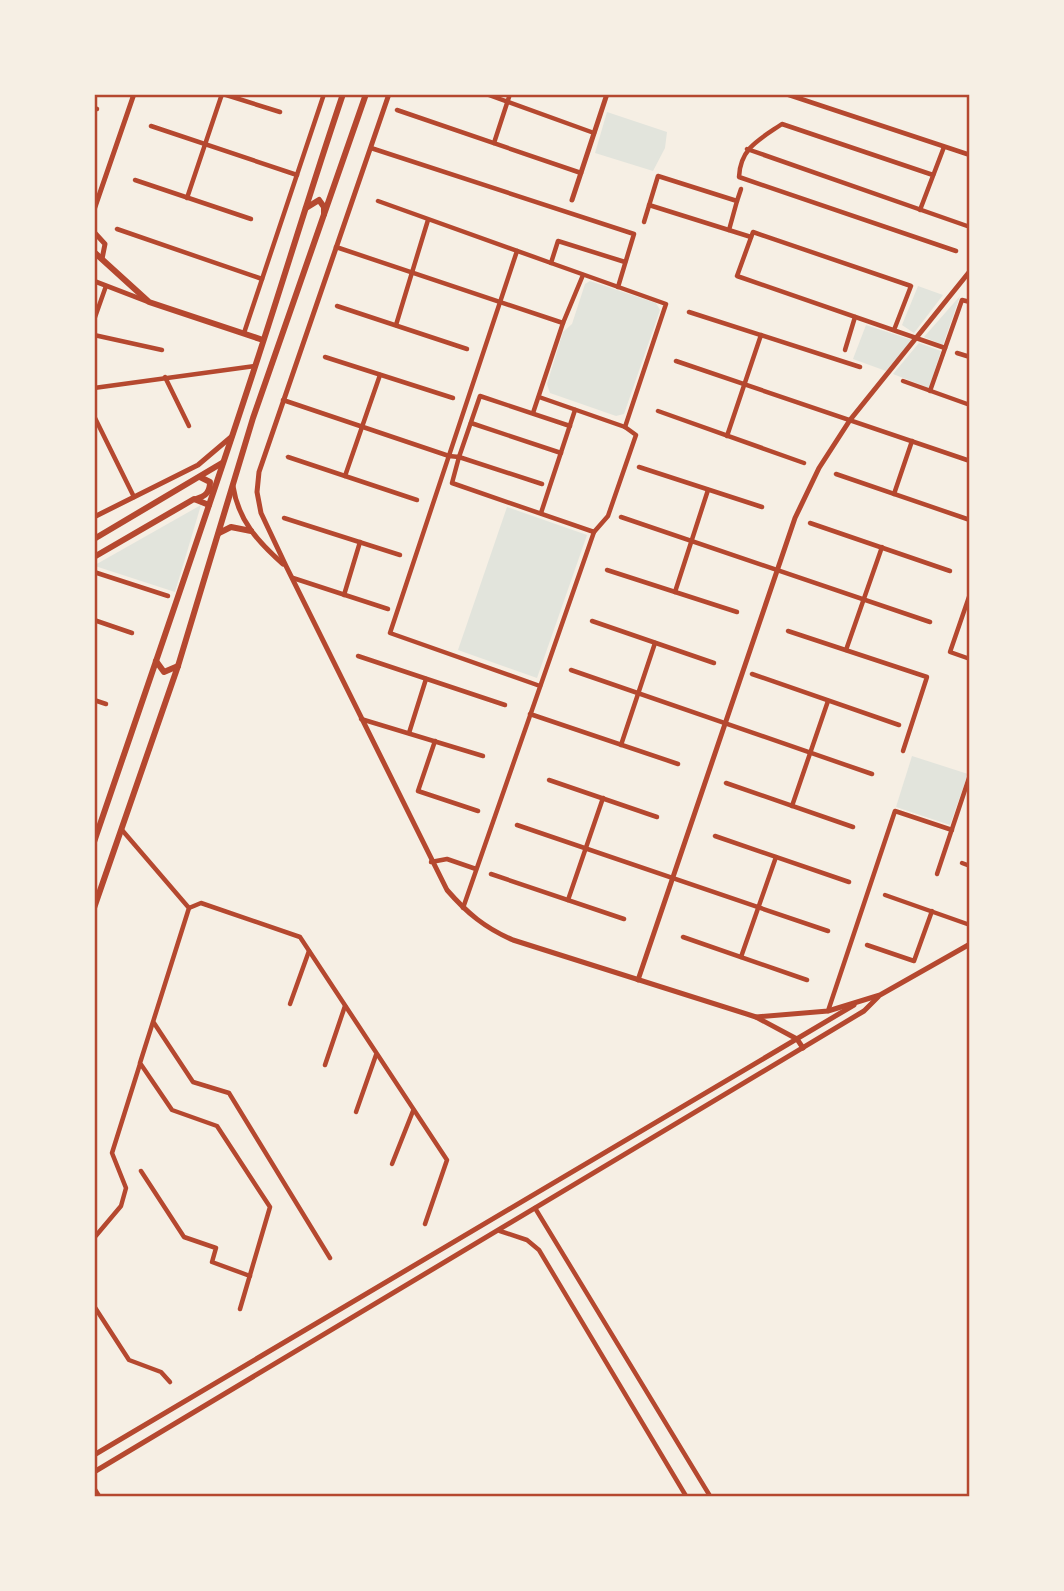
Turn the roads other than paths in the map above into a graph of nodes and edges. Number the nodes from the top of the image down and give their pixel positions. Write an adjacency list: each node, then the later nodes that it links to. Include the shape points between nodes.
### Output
1 (134, 94): 32 (street)
2 (222, 94): 13 (street); 17 (street)
3 (324, 94): 24 (street)
4 (343, 94): 34 (main road)
5 (366, 94): 38 (main road)
6 (389, 94): 19 (street)
7 (486, 94): 11 (street)
8 (510, 94): 11 (street)
9 (607, 94): 15 (street)
10 (786, 94): 18 (street)
11 (508, 102): 15 (street); 16 (street)
12 (397, 110): 16 (street)
13 (280, 112)
14 (151, 126): 17 (street)
15 (594, 132): 22 (street)
16 (494, 143): 22 (street)
17 (205, 144): 24 (street); 27 (street)
18 (944, 147): 21 (street); 23 (street)
19 (371, 148): 44 (street); 49 (street, via 634,234)
20 (747, 149): 23 (street, via 782,124); 33 (street); 46 (street, via 739,177)
21 (970, 155)
22 (581, 173): 28 (street)
23 (933, 175): 33 (street)
24 (297, 176): 54 (street)
25 (135, 180): 27 (street)
26 (741, 189): 30 (street)
27 (187, 198): 35 (street)
28 (572, 200)
29 (378, 201): 36 (street)
30 (737, 201): 31 (street, via 658,176); 41 (street)
31 (649, 205): 37 (street); 41 (street)
32 (94, 210)
33 (920, 210): 39 (street)
34 (301, 215): 38 (main road, via 319,200 324,207); 72 (main road)
35 (251, 219)
36 (428, 220): 45 (street); 52 (street)
37 (644, 222)
38 (322, 223): 117 (main road)
39 (970, 227)
40 (117, 229): 54 (street)
41 (729, 230): 43 (street)
42 (94, 232): 48 (street, via 105,244)
43 (752, 234): 63 (street, via 737,276); 67 (street, via 911,286)
44 (336, 247): 52 (street); 91 (street)
45 (517, 251): 50 (street); 60 (street)
46 (956, 251)
47 (94, 252): 48 (main road)
48 (102, 259): 58 (main road)
49 (625, 262): 50 (street, via 558,241); 57 (street)
50 (551, 263): 53 (street)
51 (970, 271): 71 (street)
52 (412, 274): 60 (street); 66 (street)
53 (583, 275): 57 (street); 65 (street)
54 (262, 279): 68 (street)
55 (94, 281): 56 (street)
56 (106, 286): 58 (street); 64 (street)
57 (618, 287): 102 (street, via 666,304)
58 (149, 302): 68 (main road)
59 (970, 302): 73 (street, via 962,300)
60 (500, 303): 65 (street); 107 (street)
61 (337, 306): 66 (street)
62 (689, 312): 70 (street)
63 (855, 317): 67 (street); 76 (street)
64 (94, 320)
65 (563, 323): 89 (street)
66 (396, 325): 74 (street)
67 (894, 330): 71 (street)
68 (244, 334): 72 (main road)
69 (94, 335): 75 (street)
70 (761, 335): 82 (street); 86 (street)
71 (917, 339): 73 (street); 97 (street)
72 (263, 340): 81 (main road)
73 (945, 348): 88 (street)
74 (467, 349)
75 (162, 350)
76 (845, 350)
77 (957, 353): 79 (street)
78 (325, 357): 83 (street)
79 (970, 357)
80 (676, 361): 86 (street)
81 (256, 366): 84 (street); 104 (main road)
82 (860, 367)
83 (380, 375): 90 (street); 101 (street)
84 (165, 377): 87 (street); 99 (street)
85 (903, 382): 88 (street)
86 (745, 384): 97 (street); 103 (street)
87 (94, 388)
88 (930, 391): 92 (street)
89 (539, 397): 93 (street); 95 (street)
90 (453, 398)
91 (283, 400): 101 (street); 143 (street, via 259,472 257,492 261,513)
92 (970, 405)
93 (575, 410): 100 (street); 102 (street)
94 (658, 411): 103 (street)
95 (533, 413): 98 (street, via 480,396); 100 (street)
96 (94, 416): 121 (street)
97 (850, 420): 105 (street); 145 (street, via 794,518)
98 (471, 423): 106 (street); 109 (street)
99 (190, 426)
100 (570, 426): 106 (street)
101 (362, 427): 107 (street); 115 (street)
102 (625, 427): 133 (street, via 636,435 608,516)
103 (727, 436): 112 (street)
104 (231, 437): 111 (main road); 121 (street, via 198,464)
105 (912, 441): 110 (street); 120 (street)
106 (561, 453): 126 (street)
107 (449, 456): 109 (street); 171 (street, via 390,633)
108 (288, 457): 115 (street)
109 (460, 457): 118 (street); 126 (street, via 452,483)
110 (970, 461)
111 (222, 463): 116 (main road); 124 (main road)
112 (804, 463)
113 (639, 467): 119 (street)
114 (836, 474): 120 (street)
115 (345, 476): 123 (street)
116 (200, 477): 122 (main road, via 210,482 210,488); 135 (main road)
117 (233, 483): 132 (street, via 236,505); 134 (main road)
118 (542, 484)
119 (708, 490): 125 (street); 136 (street)
120 (894, 494): 130 (street)
121 (134, 498): 127 (street)
122 (194, 499): 124 (main road); 140 (main road)
123 (417, 500)
124 (209, 505): 165 (main road)
125 (762, 508)
126 (541, 513): 133 (street)
127 (94, 517)
128 (621, 517): 136 (street)
129 (285, 518): 137 (street)
130 (970, 520)
131 (810, 523): 139 (street)
132 (251, 531): 134 (main road, via 231,527); 143 (street)
133 (594, 533): 171 (street)
134 (217, 534): 167 (main road)
135 (97, 538): 140 (main road)
136 (691, 541): 145 (street); 149 (street)
137 (360, 542): 141 (street); 151 (street)
138 (94, 547): 142 (main road)
139 (882, 547): 146 (street); 153 (street)
140 (107, 549): 142 (main road)
141 (400, 555)
142 (95, 556)
143 (286, 566): 148 (street)
144 (607, 570): 149 (street)
145 (777, 570): 153 (street); 179 (street)
146 (950, 571)
147 (94, 572): 152 (street)
148 (293, 578): 151 (street); 178 (street)
149 (675, 592): 155 (street)
150 (970, 594): 164 (street, via 950,652)
151 (344, 595): 154 (street)
152 (168, 596)
153 (864, 600): 158 (street); 162 (street)
154 (388, 609)
155 (737, 612)
156 (94, 620): 160 (street)
157 (592, 621): 161 (street)
158 (930, 622)
159 (788, 631): 162 (street)
160 (132, 633)
161 (655, 643): 166 (street); 172 (street)
162 (846, 650): 184 (street, via 927,677)
163 (358, 656): 170 (street)
164 (970, 659)
165 (156, 661): 167 (main road, via 164,671); 201 (main road)
166 (714, 663)
167 (178, 666): 198 (main road)
168 (570, 670): 172 (street)
169 (752, 674): 174 (street)
170 (426, 679): 176 (street); 181 (street)
171 (540, 686): 177 (street)
172 (638, 693): 179 (street); 183 (street)
173 (94, 700): 175 (street)
174 (828, 701): 180 (street); 185 (street)
175 (106, 704)
176 (505, 705)
177 (530, 714): 183 (street); 207 (street)
178 (360, 719): 181 (street); 204 (street)
179 (724, 723): 185 (street); 210 (street)
180 (899, 725)
181 (409, 733): 182 (street)
182 (435, 741): 186 (street); 194 (street, via 418,791)
183 (621, 745): 187 (street)
184 (903, 751)
185 (810, 753): 188 (street); 193 (street)
186 (483, 756)
187 (678, 764)
188 (872, 774)
189 (970, 775): 199 (street)
190 (549, 780): 192 (street)
191 (726, 783): 193 (street)
192 (603, 798): 195 (street); 202 (street)
193 (792, 806): 197 (street)
194 (478, 811)
195 (657, 817)
196 (517, 825): 202 (street)
197 (853, 827)
198 (122, 830): 215 (main road); 216 (street)
199 (951, 830): 209 (street); 232 (street, via 895,811)
200 (715, 835): 203 (street)
201 (94, 842)
202 (586, 849): 210 (street); 213 (street)
203 (776, 857): 211 (street); 214 (street)
204 (431, 862): 207 (street, via 447,859); 217 (street)
205 (962, 863): 206 (street)
206 (970, 866)
207 (477, 869): 217 (street)
208 (491, 874): 213 (street)
209 (937, 874)
210 (671, 876): 214 (street); 227 (street)
211 (849, 882)
212 (885, 895): 218 (street)
213 (568, 900): 219 (street)
214 (759, 907): 221 (street); 226 (street)
215 (94, 908)
216 (189, 908): 225 (street, via 201,903 300,937); 234 (street)
217 (463, 909): 227 (street, via 488,929 513,940)
218 (932, 911): 220 (street); 224 (street, via 914,961)
219 (624, 919)
220 (970, 925)
221 (828, 932)
222 (683, 937): 226 (street)
223 (970, 944): 229 (street)
224 (867, 945)
225 (309, 951): 230 (street); 231 (street)
226 (741, 957): 228 (street)
227 (638, 979): 233 (street)
228 (807, 980)
229 (880, 995): 232 (street); 235 (street, via 857,1003); 236 (street, via 864,1011)
230 (290, 1004)
231 (345, 1006): 237 (street); 239 (street)
232 (828, 1011): 233 (street)
233 (756, 1017): 235 (street)
234 (153, 1022): 238 (street); 248 (street, via 193,1082 229,1093)
235 (797, 1039): 236 (street); 249 (street)
236 (803, 1048): 244 (street)
237 (376, 1055): 240 (street); 241 (street)
238 (140, 1063): 247 (street, via 112,1153 126,1188 121,1206); 251 (street, via 172,1110 217,1126 270,1207)
239 (324, 1065)
240 (412, 1111): 242 (street); 245 (street, via 447,1160)
241 (356, 1112)
242 (392, 1164)
243 (141, 1171): 251 (street, via 184,1237 216,1248 212,1262)
244 (534, 1209): 246 (street); 262 (street)
245 (425, 1224)
246 (500, 1231): 250 (street); 261 (street, via 527,1240 539,1250)
247 (94, 1238)
248 (330, 1258)
249 (416, 1265): 250 (street); 254 (street)
250 (423, 1275): 255 (street)
251 (250, 1276): 253 (street)
252 (94, 1306): 256 (street, via 129,1360)
253 (240, 1309)
254 (276, 1348): 255 (street); 257 (street)
255 (283, 1359): 258 (street)
256 (170, 1381)
257 (94, 1455)
258 (94, 1472)
259 (94, 1488): 260 (street)
260 (100, 1496)
261 (686, 1496)
262 (710, 1496)

